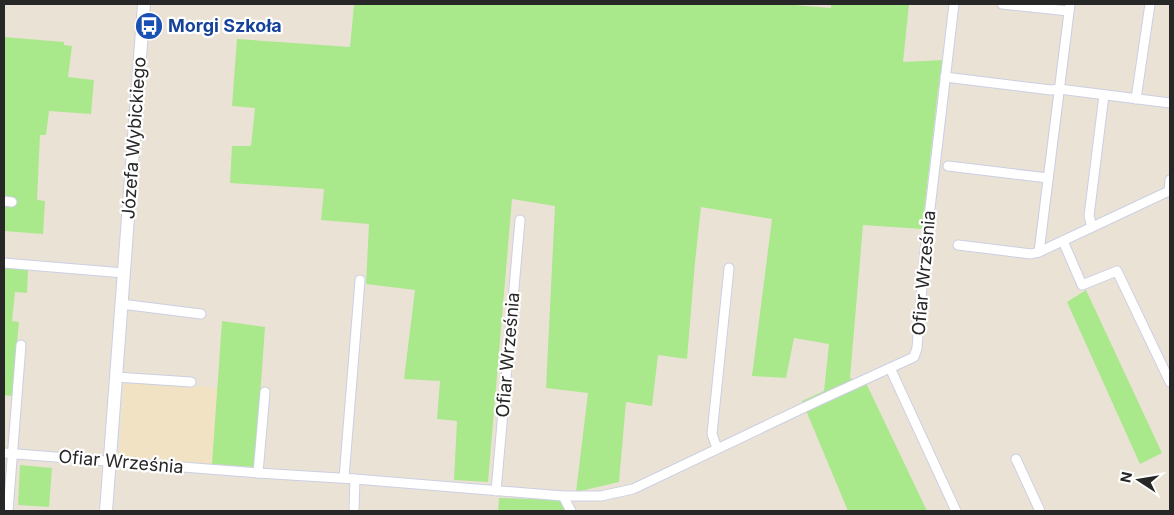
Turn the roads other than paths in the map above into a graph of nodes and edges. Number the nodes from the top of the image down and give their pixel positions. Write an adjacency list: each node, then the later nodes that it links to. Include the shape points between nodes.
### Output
1 (144, 4): 21 (street, Józefa Wybickiego)
2 (954, 4): 6 (street, Ofiar Września)
3 (1002, 4): 5 (street)
4 (1150, 4): 9 (street)
5 (1070, 8): 7 (street)
6 (945, 77): 7 (street); 26 (street, Ofiar Września, via 917,348 914,357)
7 (1060, 89): 8 (street); 12 (street)
8 (1104, 94): 9 (street); 15 (street, via 1089,216)
9 (1136, 99): 10 (street)
10 (1170, 103)
11 (948, 166): 12 (street)
12 (1048, 178): 18 (street)
13 (1170, 180): 15 (street, via 1169,191)
14 (520, 220): 38 (street, Ofiar Września)
15 (1092, 227): 16 (street)
16 (1063, 241): 18 (street); 29 (street, via 1082,285 1116,271)
17 (958, 245): 18 (street, via 1031,254)
18 (1039, 252)
19 (4, 263): 21 (street)
20 (729, 268): 31 (street, via 712,434)
21 (124, 273): 23 (street, Józefa Wybickiego)
22 (360, 280): 36 (street)
23 (122, 304): 24 (street); 27 (street, Józefa Wybickiego)
24 (201, 314)
25 (21, 345): 32 (street)
26 (890, 368): 31 (street, Ofiar Września); 44 (street)
27 (116, 377): 28 (street); 34 (street, Józefa Wybickiego)
28 (191, 382)
29 (1170, 382)
30 (265, 392): 35 (street)
31 (717, 448): 39 (street, Ofiar Września, via 633,489 601,496)
32 (8, 454): 34 (street, Ofiar Września); 40 (street)
33 (1016, 459): 45 (street)
34 (110, 462): 35 (street, Ofiar Września); 41 (street, Józefa Wybickiego)
35 (258, 473): 36 (street, Ofiar Września)
36 (344, 478): 37 (street, Ofiar Września)
37 (355, 479): 38 (street, Ofiar Września); 42 (street)
38 (496, 491): 39 (street, Ofiar Września)
39 (563, 496): 43 (street)
40 (8, 511)
41 (106, 511)
42 (354, 511)
43 (571, 511)
44 (956, 511)
45 (1040, 511)

